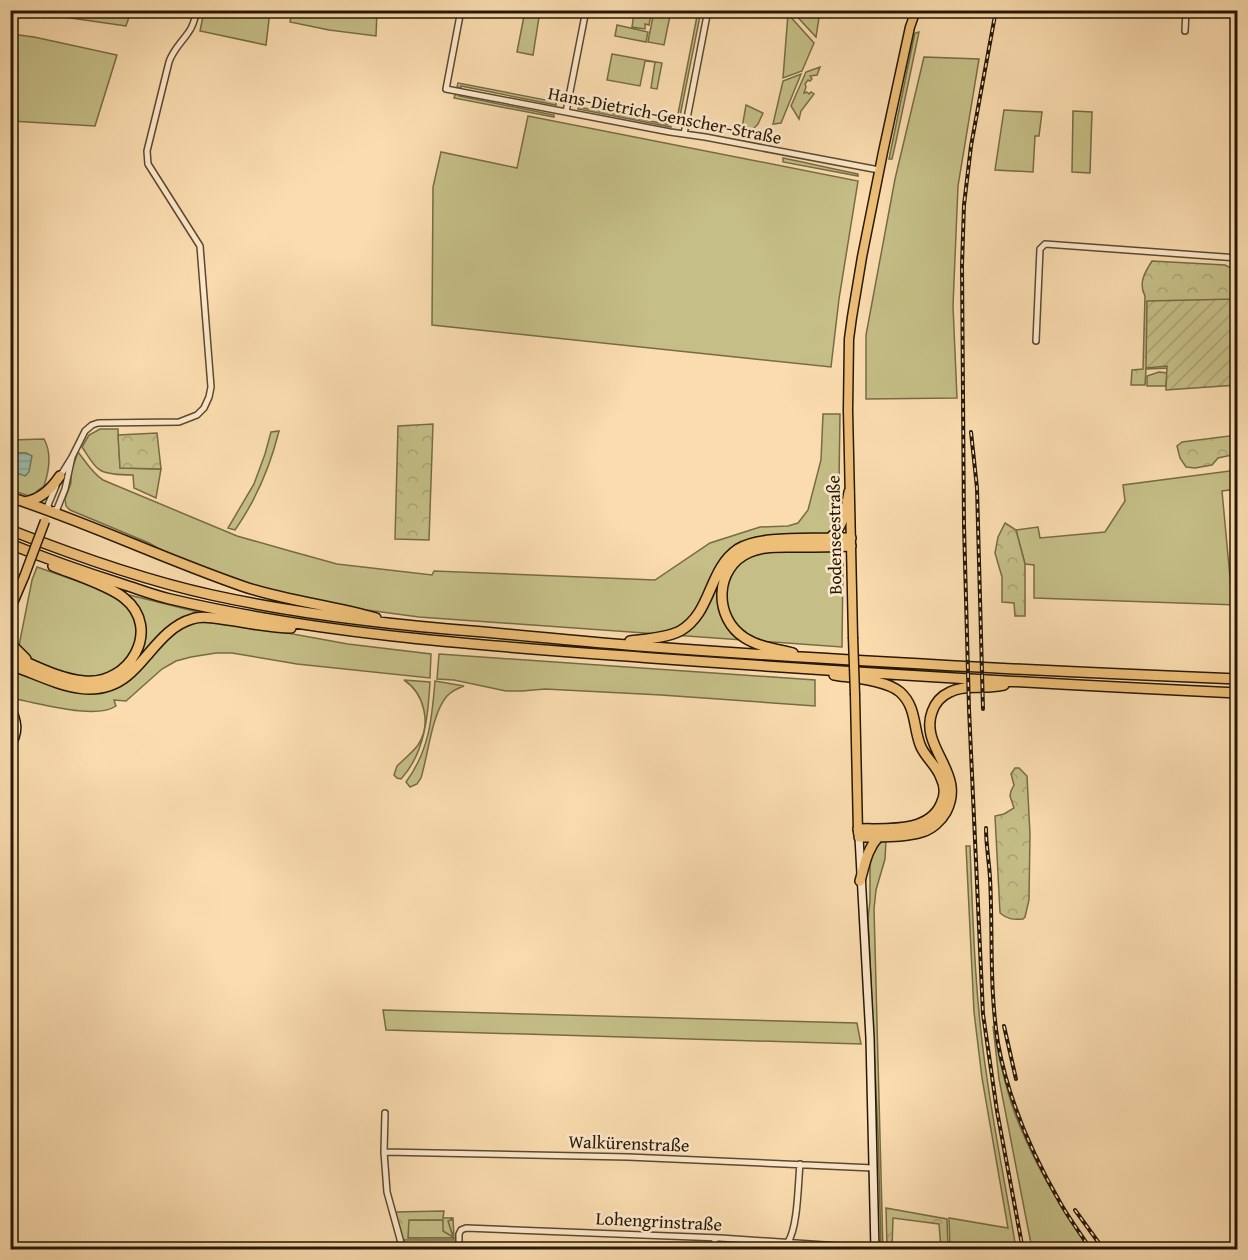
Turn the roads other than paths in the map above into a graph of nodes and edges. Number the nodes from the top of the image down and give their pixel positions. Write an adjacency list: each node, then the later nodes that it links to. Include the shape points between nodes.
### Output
1 (197, 10): 13 (street, via 192,26 169,62 147,151 148,164 200,246 209,397 197,415 178,422 92,425 85,431)
2 (461, 10): 8 (street, Hans-Dietrich-Genscher-Straße, via 446,89)
3 (586, 10): 8 (street)
4 (708, 10): 9 (street)
5 (916, 10): 10 (main road, Bodenseestraße)
6 (1185, 10): 7 (street)
7 (1185, 31)
8 (566, 112): 9 (street, Hans-Dietrich-Genscher-Straße)
9 (684, 134): 10 (street, Hans-Dietrich-Genscher-Straße)
10 (879, 170): 14 (main road, Bodenseestraße, via 849,339)
11 (1238, 258): 12 (street, via 1046,244 1040,249)
12 (1036, 341)
13 (63, 475): 16 (highway, via 34,501); 17 (street, via 48,505); 17 (street, via 65,489 57,509)
14 (849, 492): 19 (highway, via 843,521); 20 (main road, Bodenseestraße)
15 (10, 497): 16 (highway)
16 (25, 502): 17 (highway)
17 (50, 511): 24 (main road, bridge); 25 (highway, via 245,587)
18 (10, 530): 25 (highway, via 99,564 210,595)
19 (829, 541): 20 (highway); 21 (highway)
20 (851, 542): 41 (main road, Bodenseestraße, bridge)
21 (811, 543): 28 (highway, via 768,540 739,549 718,571 702,609 691,623 679,632); 30 (highway, via 750,552 739,558 725,575 721,596 723,612 744,637)
22 (10, 544): 23 (highway)
23 (28, 551): 26 (highway, via 166,598); 31 (highway, via 49,565 124,598 136,613 141,634 128,665 101,681 64,677)
24 (10, 610)
25 (398, 625): 28 (highway)
26 (324, 628): 32 (highway, via 192,618 171,630 128,676 103,689 73,688); 33 (highway, via 564,651)
27 (10, 641): 31 (highway)
28 (613, 644): 30 (highway)
29 (10, 656): 31 (highway)
30 (813, 658): 34 (highway)
31 (33, 664)
32 (12, 666)
33 (797, 667): 35 (highway); 40 (highway, via 884,684 907,700 921,747 942,778 944,795 934,815 925,822)
34 (1238, 679)
35 (1021, 682): 36 (highway); 40 (highway, via 957,689 936,703 930,734 950,778 950,802 944,815 928,830 909,835)
36 (1238, 693)
37 (10, 705): 38 (main road, via 18,726)
38 (10, 748)
39 (879, 832): 40 (highway); 41 (highway); 42 (highway, via 867,854)
40 (896, 832)
41 (858, 833): 42 (main road, Bodenseestraße)
42 (860, 881): 46 (main road, Bodenseestraße)
43 (385, 1113): 44 (street)
44 (384, 1152): 45 (street, Walkürenstraße); 53 (street, via 388,1201)
45 (800, 1164): 46 (street, Walkürenstraße); 50 (street, via 794,1225)
46 (873, 1168): 47 (main road, Bodenseestraße)
47 (874, 1233): 57 (main road); 58 (main road)
48 (715, 1238): 49 (street, Lohengrinstraße); 54 (street, Lohengrinstraße, via 466,1228 459,1234); 55 (street)
49 (774, 1241): 50 (street, Lohengrinstraße); 56 (street)
50 (788, 1242): 51 (street, Lohengrinstraße)
51 (811, 1247): 52 (street, Lohengrinstraße)
52 (855, 1247)
53 (403, 1250)
54 (459, 1250)
55 (714, 1250)
56 (773, 1250)
57 (870, 1250)
58 (875, 1250)

